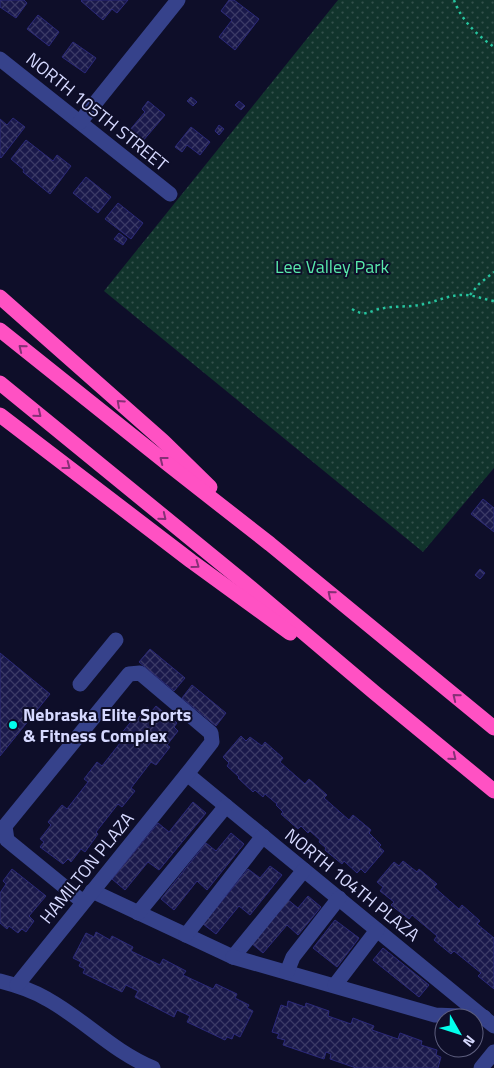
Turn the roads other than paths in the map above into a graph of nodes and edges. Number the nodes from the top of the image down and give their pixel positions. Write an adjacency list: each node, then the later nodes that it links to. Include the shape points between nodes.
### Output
1 (178, 0): 3 (street)
2 (0, 58): 3 (street, NORTH 105TH STREET)
3 (80, 122): 4 (street, NORTH 105TH STREET)
4 (170, 194)
5 (0, 297): 9 (highway, one-way to 5, via 163,441)
6 (0, 330): 9 (highway, one-way to 6)
7 (0, 383): 12 (highway, one-way to 12)
8 (0, 415): 12 (highway, one-way to 12, via 191,561)
9 (270, 544): 13 (highway, one-way to 9)
10 (116, 640): 11 (street)
11 (80, 684)
12 (375, 693): 15 (highway, one-way to 15)
13 (494, 728)
14 (187, 774): 16 (street, NORTH 104TH PLAZA); 19 (street, HAMILTON PLAZA); 19 (street, HAMILTON PLAZA, via 212,742 211,732 140,673 128,674 5,826 7,840)
15 (494, 791)
16 (226, 806): 17 (street, NORTH 104TH PLAZA); 21 (street)
17 (263, 836): 18 (street, NORTH 104TH PLAZA); 23 (street)
18 (304, 870): 20 (street, NORTH 104TH PLAZA); 24 (street)
19 (88, 897): 21 (street, HAMILTON PLAZA); 27 (street, HAMILTON PLAZA)
20 (339, 898): 22 (street, NORTH 104TH PLAZA); 25 (street, via 294,957)
21 (138, 913): 23 (street, HAMILTON PLAZA)
22 (377, 930): 28 (street); 29 (street, NORTH 104TH PLAZA)
23 (186, 935): 24 (street, HAMILTON PLAZA)
24 (233, 957): 25 (street, HAMILTON PLAZA)
25 (287, 972): 28 (street, HAMILTON PLAZA)
26 (0, 981): 27 (street)
27 (17, 985): 31 (street, via 46,998 127,1056)
28 (335, 985): 29 (street, HAMILTON PLAZA, via 436,1015)
29 (489, 1021)
30 (494, 1052): 32 (street)
31 (153, 1068)
32 (481, 1068)

